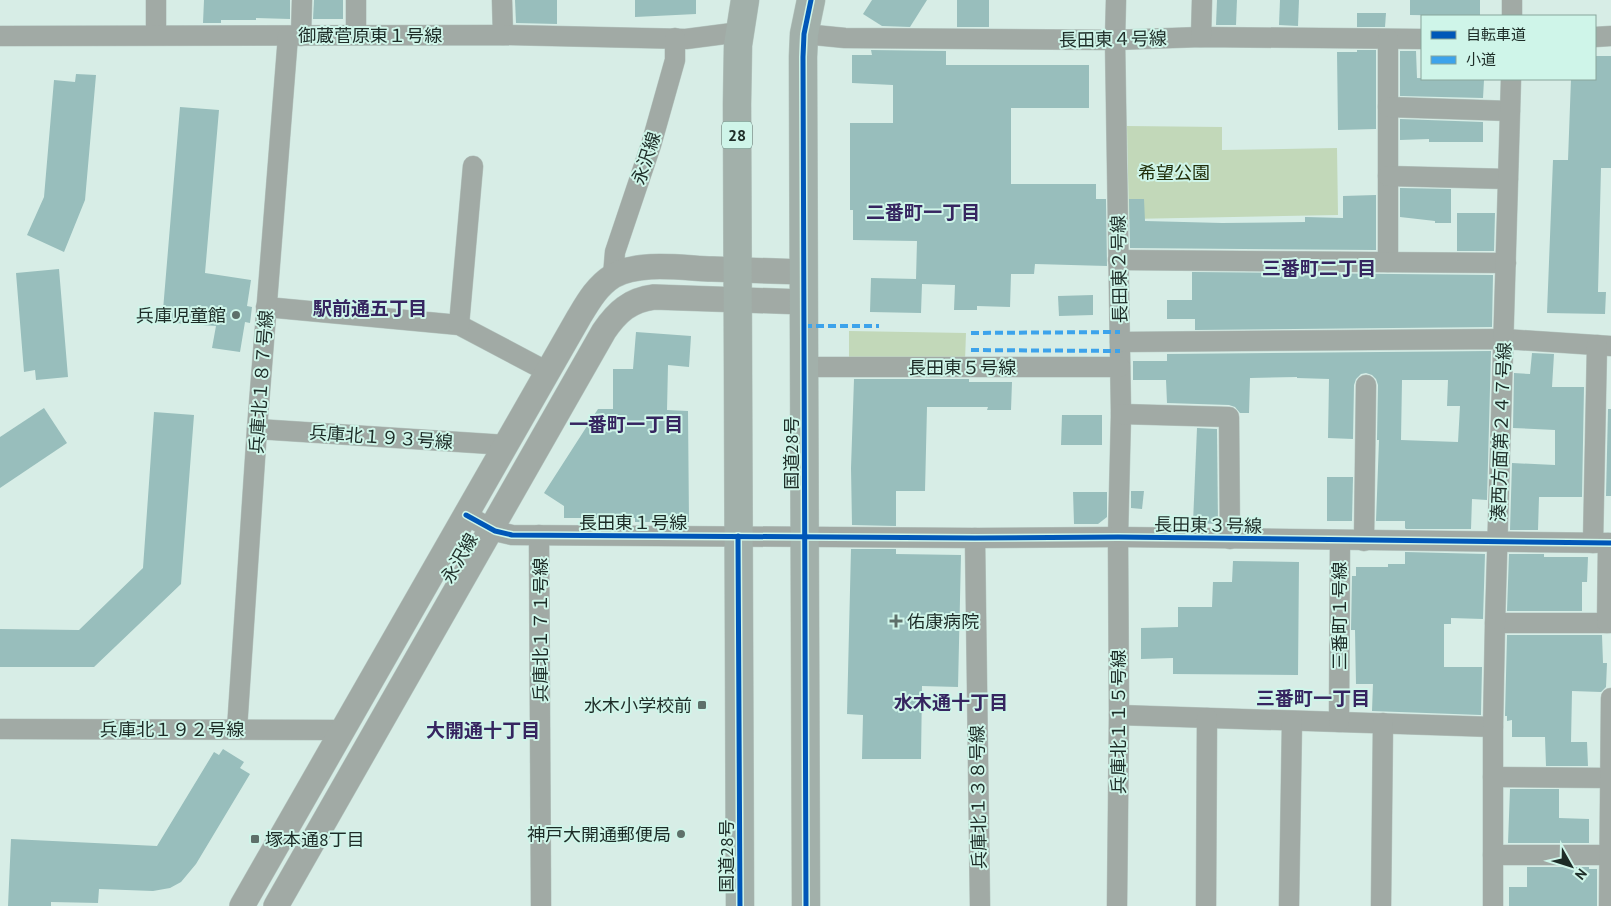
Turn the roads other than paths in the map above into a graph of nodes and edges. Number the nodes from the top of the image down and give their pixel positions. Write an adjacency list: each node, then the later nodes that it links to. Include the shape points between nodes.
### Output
1 (156, 0): 14 (street)
2 (302, 0): 17 (street, 兵庫北１８７号線)
3 (356, 0): 15 (street)
4 (502, 0): 12 (street)
5 (745, 0): 11 (highway, 国道28号 / 28)
6 (811, 0): 13 (highway, 国道28号)
7 (1116, 0): 24 (street, 長田東２号線)
8 (1202, 0): 21 (street)
9 (1512, 0): 10 (street)
10 (1512, 15)
11 (740, 32): 20 (street, 御蔵菅原東１号線); 34 (highway, 国道28号 / 28)
12 (503, 34): 15 (street, 御蔵菅原東１号線); 20 (street, 御蔵菅原東１号線)
13 (804, 34): 24 (street, 長田東４号線, via 845,38); 35 (highway, 国道28号)
14 (156, 35): 16 (street, 御蔵菅原東１号線); 17 (street, 御蔵菅原東１号線)
15 (356, 35): 17 (street, 御蔵菅原東１号線)
16 (0, 36)
17 (295, 36): 39 (street, 兵庫北１８７号線)
18 (1611, 36): 19 (street)
19 (1596, 37)
20 (675, 38): 36 (street, 永沢線, via 675,60 615,252)
21 (1201, 38): 22 (street, 長田東４号線); 24 (street, 長田東４号線)
22 (1388, 39): 23 (street, 長田東４号線); 26 (street)
23 (1421, 39)
24 (1115, 40): 31 (street, 長田東２号線)
25 (1511, 80): 27 (street, 湊西方面第２４７号線)
26 (1388, 107): 27 (street); 29 (street)
27 (1510, 111): 30 (street, 湊西方面第２４７号線)
28 (473, 166): 40 (street)
29 (1388, 176): 30 (street); 32 (street)
30 (1508, 179): 33 (street, 湊西方面第２４７号線)
31 (1118, 260): 32 (street); 42 (street, 長田東２号線)
32 (1388, 262): 33 (street)
33 (1506, 263): 41 (street, 湊西方面第２４７号線)
34 (738, 270): 35 (street, 永沢線); 36 (street, 永沢線, via 650,268); 37 (highway, 国道28号 / 28)
35 (804, 272): 38 (highway, 国道28号)
36 (613, 276): 46 (street, 永沢線, via 602,284 586,305)
37 (738, 300): 38 (street, 永沢線); 52 (street, 永沢線, via 654,297 637,300 621,310 604,331); 54 (highway, 国道28号 / 28)
38 (804, 302): 44 (highway, 国道28号)
39 (266, 307): 40 (street); 49 (street, 兵庫北１８７号線)
40 (460, 325): 46 (street)
41 (1504, 339): 42 (street); 43 (street); 61 (street, 湊西方面第２４７号線)
42 (1120, 342): 45 (street, 長田東２号線)
43 (1604, 346): 62 (street)
44 (804, 366): 45 (street, 長田東５号線); 55 (highway, 国道28号)
45 (1120, 367): 48 (street, 長田東２号線)
46 (548, 372): 50 (street, 永沢線)
47 (1366, 385): 60 (street)
48 (1122, 414): 56 (street, 長田東２号線); 58 (street, via 1229,417)
49 (257, 429): 50 (street, 兵庫北１９３号線); 73 (street, 兵庫北１８７号線)
50 (506, 445): 51 (street, 永沢線)
51 (466, 515): 52 (street, 長田東１号線); 74 (street, 永沢線)
52 (491, 530): 53 (street, 長田東１号線, via 508,535); 80 (street, 永沢線)
53 (539, 535): 54 (street, 長田東１号線); 81 (street, 兵庫北１７１号線)
54 (738, 536): 55 (street, 長田東１号線); 82 (highway, 国道28号 / 28)
55 (804, 536): 57 (street, 長田東３号線); 83 (highway, 国道28号)
56 (1118, 537): 57 (street, 長田東３号線); 58 (street, 長田東３号線); 66 (street, 兵庫北１１５号線)
57 (975, 538): 84 (street, 兵庫北１３８号線)
58 (1230, 539): 59 (street, 長田東３号線)
59 (1340, 541): 60 (street, 長田東３号線); 69 (street, 三番町１号線)
60 (1364, 541): 61 (street, 長田東３号線)
61 (1498, 542): 62 (street, 長田東３号線); 63 (street, 湊西方面第２４７号線)
62 (1604, 543): 64 (street)
63 (1495, 623): 64 (street); 71 (street, 湊西方面第２４７号線)
64 (1609, 623)
65 (1611, 698): 76 (street)
66 (1119, 715): 67 (street); 85 (street, 兵庫北１１５号線)
67 (1207, 718): 68 (street); 86 (street)
68 (1292, 721): 69 (street); 87 (street)
69 (1339, 722): 70 (street)
70 (1383, 723): 71 (street); 88 (street)
71 (1493, 726): 75 (street, 湊西方面第２４７号線)
72 (0, 729): 73 (street, 兵庫北１９２号線)
73 (237, 729): 74 (street, 兵庫北１９２号線)
74 (343, 730): 79 (street, 永沢線)
75 (1493, 776): 76 (street); 77 (street, 湊西方面第２４７号線)
76 (1610, 778): 78 (street)
77 (1493, 855): 78 (street); 89 (street, 湊西方面第２４７号線)
78 (1609, 855): 90 (street)
79 (245, 905)
80 (276, 906)
81 (541, 906)
82 (740, 906)
83 (806, 906)
84 (980, 906)
85 (1117, 906)
86 (1206, 906)
87 (1289, 906)
88 (1381, 906)
89 (1493, 906)
90 (1609, 906)

